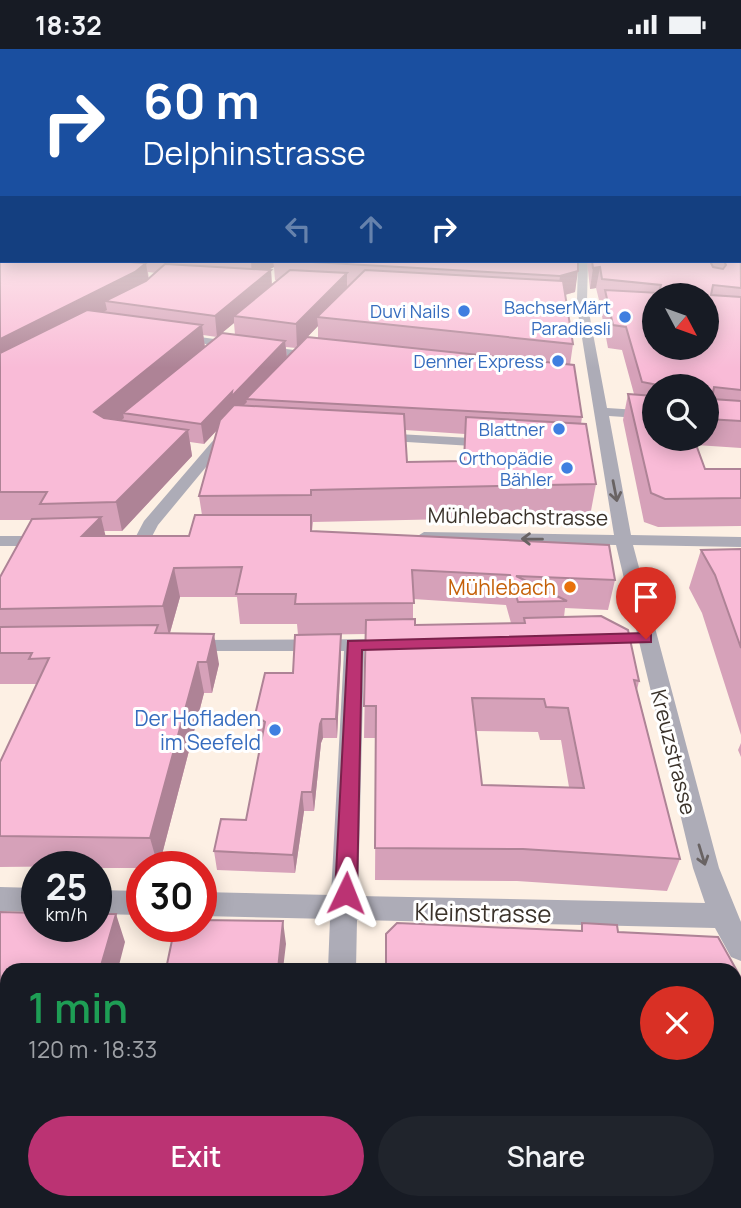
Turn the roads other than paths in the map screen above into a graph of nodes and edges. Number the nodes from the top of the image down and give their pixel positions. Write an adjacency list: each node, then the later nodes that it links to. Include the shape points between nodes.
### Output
1 (583, 263): 4 (street, Kreuzstrasse)
2 (642, 301): 4 (street)
3 (560, 303): 4 (street)
4 (582, 303): 5 (street); 11 (street, Kreuzstrasse, via 588,383)
5 (642, 308)
6 (232, 333): 8 (street)
7 (170, 336): 8 (street)
8 (219, 343): 9 (street); 10 (street, via 307,352)
9 (204, 357)
10 (287, 369)
11 (600, 412): 12 (street); 20 (street, Kreuzstrasse, one-way to 20, via 598,449)
12 (642, 414)
13 (238, 427): 16 (street, via 202,451 135,540)
14 (362, 436): 15 (street)
15 (509, 444)
16 (167, 537)
17 (406, 537): 20 (street, Mühlebachstrasse, one-way to 17)
18 (0, 541): 19 (street)
19 (64, 541)
20 (624, 541): 21 (street, Mühlebachstrasse); 23 (street, Kreuzstrasse)
21 (741, 542)
22 (621, 639): 23 (street)
23 (646, 639): 31 (street, Kreuzstrasse, one-way to 31, via 687,804)
24 (405, 643): 25 (street)
25 (354, 645): 26 (street); 30 (street)
26 (176, 646)
27 (0, 899): 28 (street)
28 (21, 900)
29 (217, 905): 30 (street, Kleinstrasse)
30 (345, 910): 31 (street, Kleinstrasse); 33 (street)
31 (723, 916): 32 (street, Kreuzstrasse)
32 (741, 948)
33 (342, 963)

